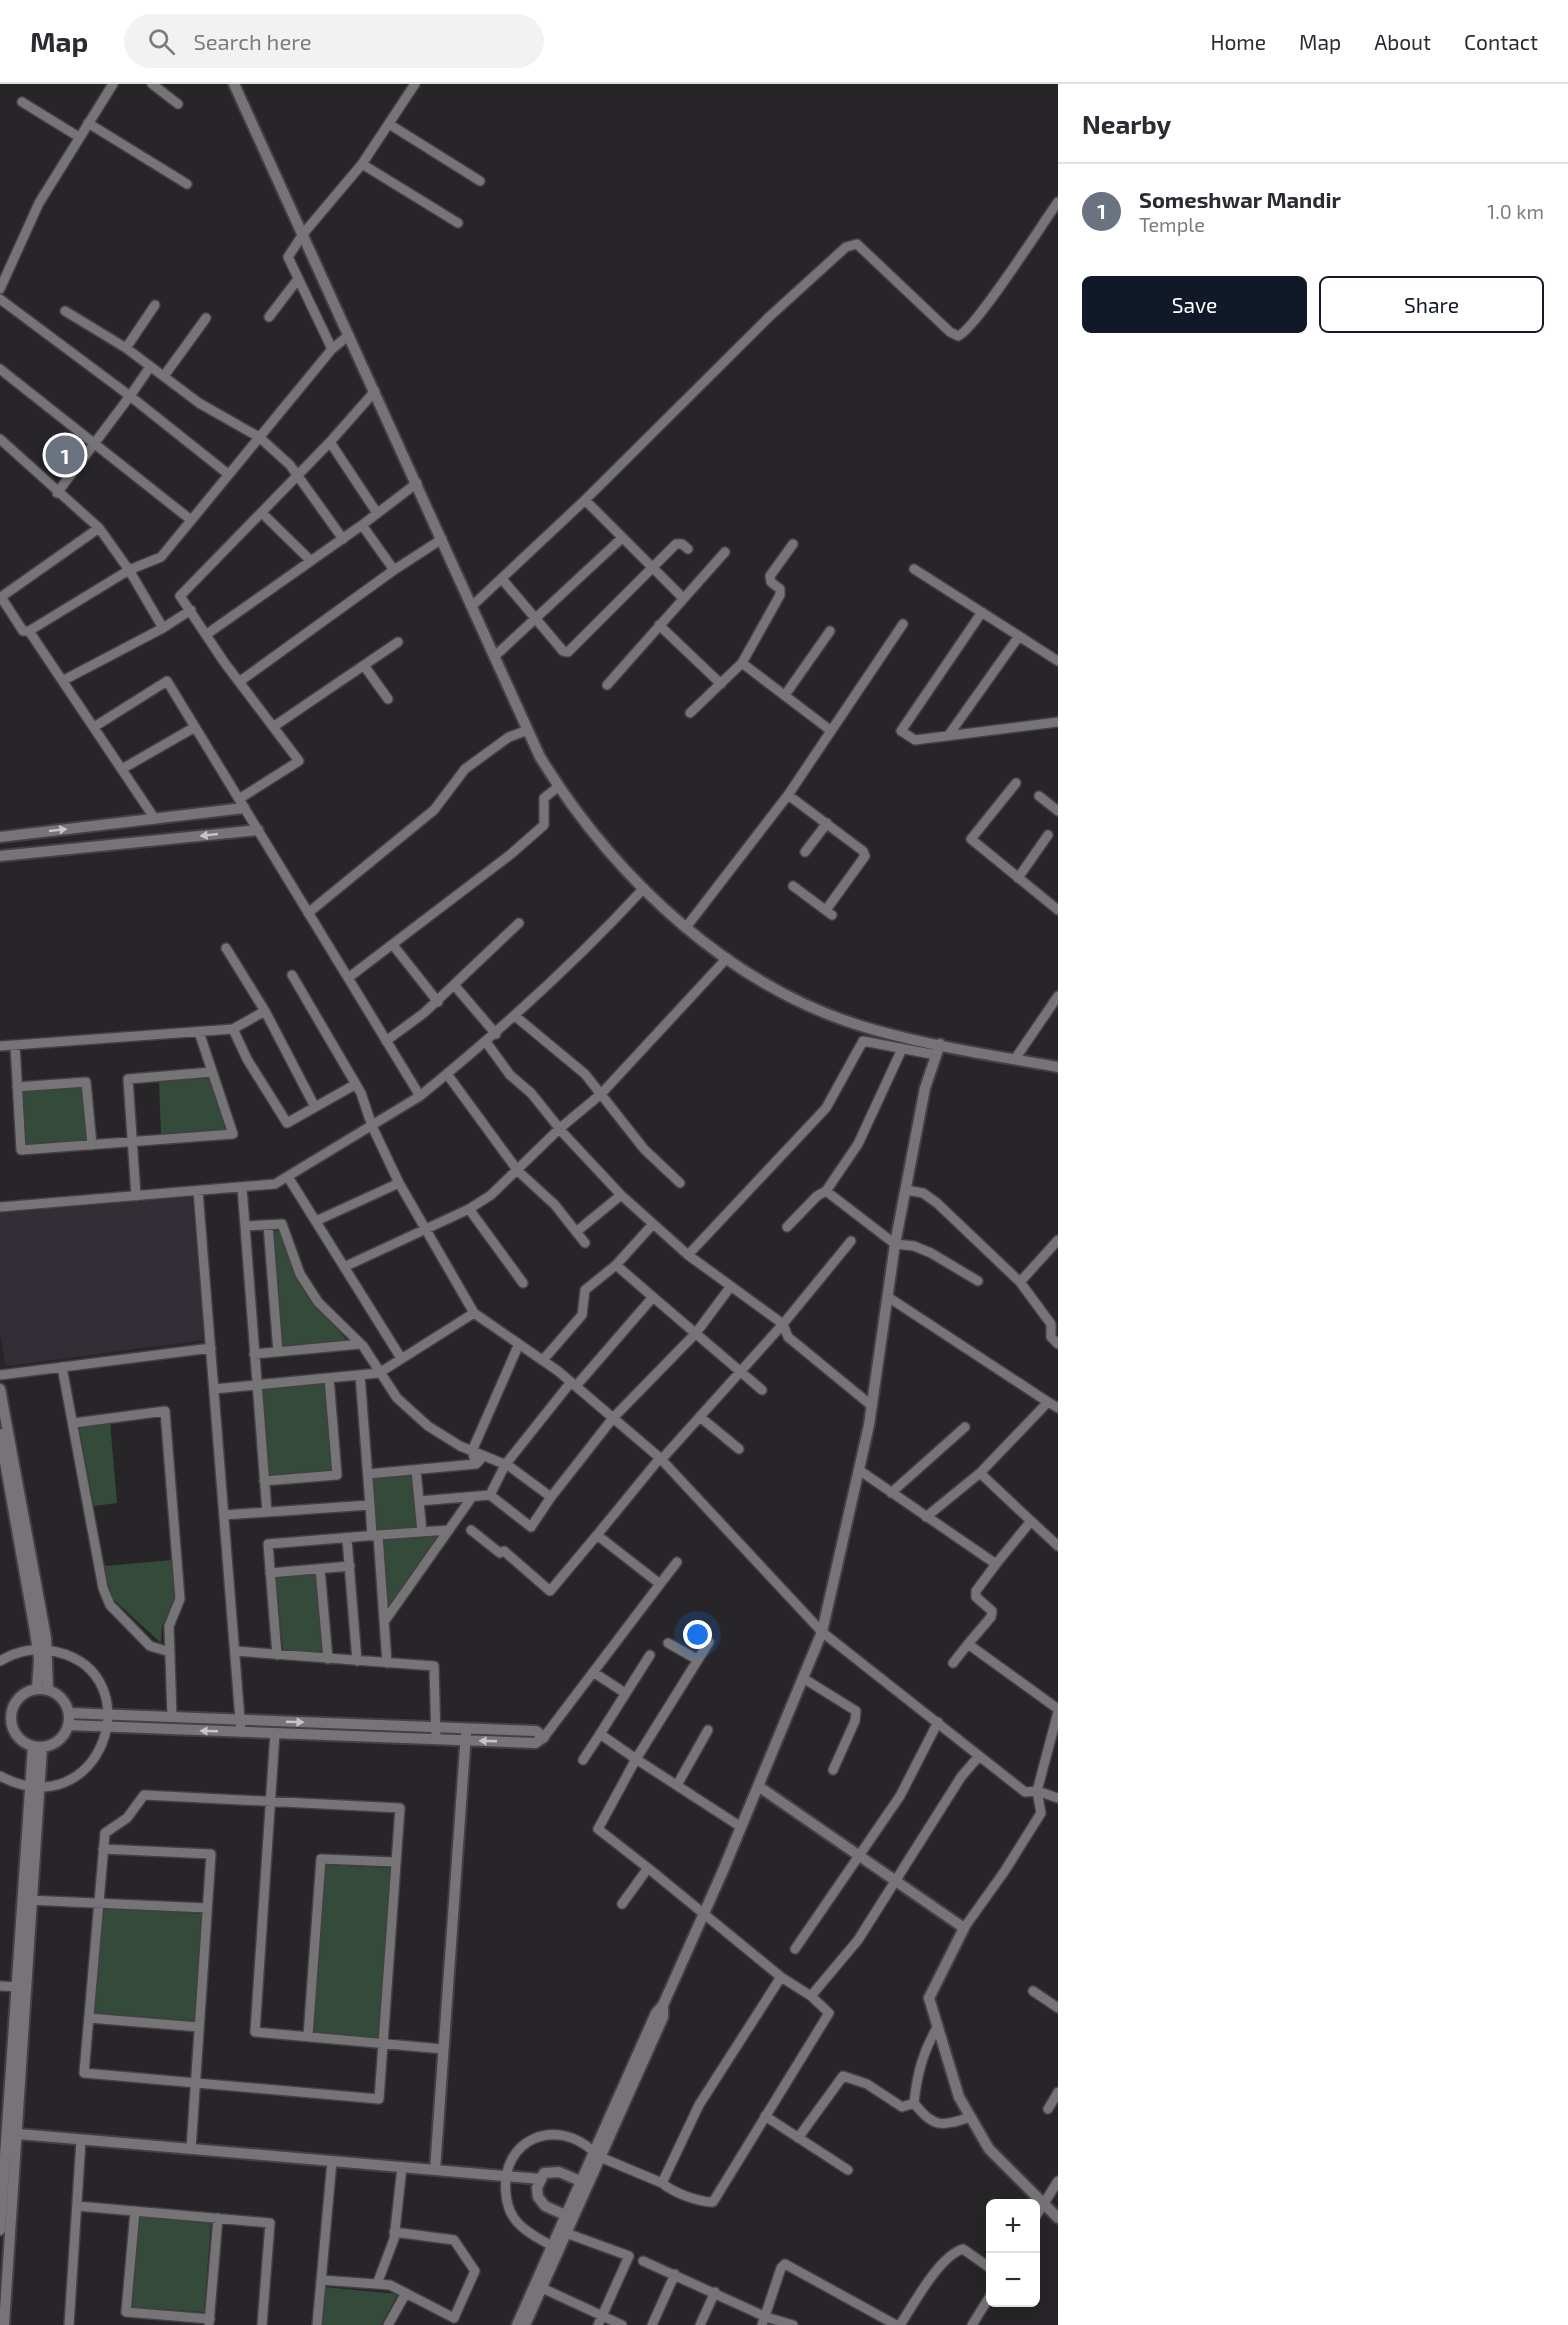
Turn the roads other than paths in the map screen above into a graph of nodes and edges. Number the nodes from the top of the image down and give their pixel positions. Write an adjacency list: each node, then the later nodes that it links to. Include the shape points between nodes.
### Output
1 (113, 84): 9 (street)
2 (152, 84): 6 (street)
3 (171, 84): 6 (street)
4 (234, 84): 17 (street)
5 (415, 84): 10 (street)
6 (164, 93): 8 (street)
7 (22, 102): 11 (street)
8 (178, 104)
9 (88, 123): 11 (street); 14 (street)
10 (389, 124): 12 (street); 13 (street)
11 (79, 137): 19 (street, via 39,203)
12 (363, 164): 16 (street); 17 (street)
13 (480, 181)
14 (187, 184)
15 (1058, 202): 41 (street, via 1008,275 958,336 857,244 846,246)
16 (458, 224)
17 (303, 234): 18 (street, via 288,257); 25 (street)
18 (298, 279): 23 (street); 27 (street)
19 (0, 289)
20 (0, 299): 32 (street)
21 (155, 305): 26 (street)
22 (65, 311): 26 (street)
23 (269, 316)
24 (206, 318): 30 (street)
25 (349, 335): 27 (street); 31 (street)
26 (126, 348): 28 (street)
27 (332, 349): 33 (street)
28 (150, 367): 30 (street); 32 (street)
29 (0, 369): 36 (street)
30 (164, 376): 33 (street, via 200,403)
31 (375, 391): 35 (street); 39 (street)
32 (130, 396): 36 (street); 37 (street)
33 (258, 437): 37 (street); 38 (street, via 290,465)
34 (0, 439): 40 (street)
35 (330, 442): 38 (street); 43 (street)
36 (95, 443): 40 (street); 44 (street)
37 (228, 474): 44 (street)
38 (297, 477): 42 (street); 48 (street)
39 (417, 483): 43 (street); 49 (street)
40 (57, 493): 46 (street)
41 (585, 500): 47 (street); 58 (street)
42 (262, 513): 53 (street); 62 (street, via 180,596)
43 (377, 513): 45 (street)
44 (191, 520): 56 (street, via 161,557)
45 (362, 525): 48 (street); 57 (street)
46 (99, 528): 56 (street); 59 (street)
47 (622, 538): 54 (street); 64 (street)
48 (343, 539): 53 (street)
49 (442, 539): 57 (street); 61 (street)
50 (794, 544): 75 (street, via 770,576 780,595)
51 (688, 549): 54 (street, via 676,544)
52 (725, 552): 60 (street)
53 (311, 561): 70 (street)
54 (651, 567): 60 (street); 64 (street, via 568,652)
55 (914, 569): 63 (street)
56 (129, 570): 67 (street); 68 (street)
57 (394, 570): 78 (street)
58 (502, 579): 61 (street); 64 (street)
59 (0, 597): 68 (street, via 23,631)
60 (683, 598): 66 (street)
61 (472, 606): 73 (street)
62 (191, 610): 67 (street); 70 (street)
63 (982, 612): 71 (street); 90 (street, via 901,730 915,740)
64 (535, 619): 73 (street)
65 (903, 624): 89 (street)
66 (660, 625): 79 (street); 80 (street)
67 (163, 628): 77 (street)
68 (29, 631): 77 (street)
69 (830, 631): 81 (street)
70 (207, 634): 78 (street)
71 (1019, 636): 74 (street); 90 (street)
72 (398, 642): 76 (street)
73 (495, 656): 88 (street)
74 (1058, 661)
75 (742, 663): 79 (street); 81 (street)
76 (365, 667): 82 (street); 87 (street)
77 (64, 680): 85 (street)
78 (239, 682): 87 (street)
79 (721, 684): 83 (street)
80 (607, 685)
81 (785, 695): 89 (street)
82 (388, 699)
83 (690, 713)
84 (1058, 722): 90 (street)
85 (94, 727): 86 (street, via 167,681); 91 (street)
86 (195, 727): 91 (street); 96 (street)
87 (273, 727): 96 (street, via 299,761)
88 (528, 730): 93 (street); 109 (street, via 509,737 465,769 434,810)
89 (830, 730): 94 (street)
90 (948, 736)
91 (122, 769): 98 (street)
92 (1016, 783): 105 (street, via 971,839)
93 (558, 787): 107 (street, via 600,842); 112 (street, via 544,798 544,825)
94 (788, 795): 99 (street); 111 (street)
95 (1039, 796): 97 (street)
96 (242, 804): 98 (street); 100 (street)
97 (1058, 811)
98 (155, 819): 102 (street, one-way to 98)
99 (826, 824): 103 (street); 106 (street, via 865,856 829,912)
100 (258, 830): 104 (street, one-way to 104); 109 (street)
101 (1048, 835): 105 (street)
102 (0, 837)
103 (805, 852)
104 (0, 856)
105 (1018, 878): 108 (street)
106 (793, 886)
107 (644, 888): 111 (street); 121 (street, via 584,953)
108 (1057, 909)
109 (308, 913): 116 (street)
110 (519, 923): 117 (street)
111 (687, 926): 114 (street)
112 (393, 945): 116 (street); 119 (street)
113 (226, 948): 120 (street)
114 (727, 958): 127 (street, via 796,999 873,1030); 138 (street)
115 (292, 975): 136 (street)
116 (348, 978): 125 (street)
117 (455, 986): 119 (street); 124 (street)
118 (1058, 996): 132 (street)
119 (438, 1002): 125 (street)
120 (265, 1011): 122 (street); 140 (street)
121 (515, 1016): 124 (street); 138 (street, via 585,1074)
122 (233, 1029): 123 (street); 140 (street, via 287,1122)
123 (199, 1032): 128 (street); 134 (street)
124 (496, 1034): 126 (street)
125 (386, 1041): 139 (street)
126 (486, 1042): 135 (street); 142 (street, via 510,1075 531,1093)
127 (940, 1044): 131 (street); 132 (street)
128 (15, 1045): 129 (street); 137 (street)
129 (0, 1046)
130 (902, 1049): 131 (street); 152 (street, via 858,1144); 168 (street, via 863,1041 826,1108)
131 (936, 1055): 150 (street, via 925,1088)
132 (1015, 1059): 133 (street)
133 (1058, 1067)
134 (212, 1072): 143 (street, via 128,1079); 143 (street, via 233,1134)
135 (447, 1074): 139 (street); 145 (street)
136 (356, 1084): 140 (street); 141 (street)
137 (17, 1087): 144 (street, via 86,1082); 144 (street, via 21,1150)
138 (601, 1094): 142 (street); 148 (street, via 644,1149)
139 (420, 1096): 141 (street)
140 (315, 1107)
141 (372, 1126): 146 (street); 147 (street)
142 (559, 1128): 145 (street); 153 (street)
143 (133, 1142): 144 (street); 154 (street)
144 (92, 1145)
145 (518, 1171): 156 (street); 163 (street, via 555,1205)
146 (288, 1176): 149 (street, via 275,1184); 157 (street)
147 (399, 1183): 157 (street); 162 (street)
148 (680, 1183)
149 (242, 1187): 151 (street); 160 (street)
150 (906, 1190): 167 (street); 172 (street, via 923,1193 937,1203)
151 (198, 1191): 154 (street); 183 (street)
152 (825, 1191): 161 (street); 167 (street)
153 (621, 1195): 158 (street); 163 (street)
154 (136, 1196): 155 (street)
155 (0, 1207)
156 (469, 1209): 162 (street); 173 (street)
157 (316, 1221): 170 (street)
158 (653, 1224): 168 (street); 169 (street)
159 (268, 1225): 160 (street); 180 (street, via 282,1224 300,1274 318,1302); 184 (street)
160 (245, 1227): 185 (street)
161 (787, 1227)
162 (426, 1229): 170 (street); 177 (street)
163 (576, 1232): 166 (street)
164 (1058, 1240): 172 (street)
165 (851, 1241): 178 (street)
166 (585, 1243)
167 (896, 1244): 171 (street, via 931,1252); 176 (street)
168 (688, 1255): 174 (street)
169 (616, 1265): 175 (street); 187 (street, via 585,1290 582,1315)
170 (344, 1268): 186 (street)
171 (978, 1281)
172 (1020, 1282): 182 (street, via 1051,1324 1051,1337)
173 (523, 1283)
174 (731, 1286): 178 (street); 179 (street)
175 (653, 1297): 179 (street); 194 (street)
176 (888, 1297): 199 (street); 200 (street)
177 (474, 1313): 181 (street); 186 (street)
178 (783, 1324): 189 (street); 200 (street, via 788,1337)
179 (696, 1333): 189 (street); 203 (street)
180 (361, 1344): 184 (street); 190 (street)
181 (519, 1344): 187 (street); 208 (street)
182 (1058, 1344)
183 (211, 1348): 188 (street); 197 (street)
184 (278, 1352): 185 (street)
185 (254, 1354): 195 (street)
186 (401, 1358): 190 (street)
187 (543, 1360): 194 (street)
188 (62, 1367): 191 (street); 204 (street)
189 (741, 1371): 198 (street); 202 (street)
190 (379, 1373): 192 (street); 208 (street, via 397,1398 429,1426)
191 (0, 1375)
192 (360, 1375): 193 (street); 216 (street)
193 (329, 1378): 195 (street); 217 (street, via 337,1475)
194 (573, 1384): 203 (street); 212 (street)
195 (256, 1385): 197 (street); 217 (street)
196 (0, 1389): 247 (street)
197 (214, 1389): 226 (street)
198 (762, 1390)
199 (1048, 1402): 201 (street); 215 (street)
200 (872, 1406): 214 (street)
201 (1058, 1408)
202 (700, 1416): 207 (street); 210 (street)
203 (613, 1418): 210 (street); 222 (street)
204 (74, 1423): 248 (street, via 103,1588 110,1605 150,1646); 248 (street, via 165,1411 180,1599 169,1626)
205 (966, 1427): 219 (street)
206 (0, 1434): 218 (street)
207 (739, 1449)
208 (471, 1451): 209 (street); 211 (street)
209 (484, 1456): 211 (street); 212 (street)
210 (660, 1459): 233 (street); 243 (street)
211 (476, 1464): 213 (street)
212 (505, 1465): 220 (street); 222 (street)
213 (416, 1470): 216 (street); 223 (street)
214 (859, 1470): 219 (street); 243 (street)
215 (980, 1473): 227 (street); 228 (street)
216 (368, 1474): 224 (street)
217 (264, 1481): 225 (street)
218 (5, 1491): 247 (street)
219 (891, 1492): 227 (street)
220 (490, 1495): 221 (street); 222 (street, via 531,1527)
221 (472, 1497): 223 (street); 229 (street)
222 (551, 1497)
223 (419, 1501): 231 (street)
224 (370, 1504): 225 (street); 232 (street)
225 (267, 1512): 226 (street)
226 (224, 1515): 249 (street)
227 (926, 1517): 237 (street)
228 (1031, 1521): 235 (street); 237 (street)
229 (449, 1530): 231 (street); 242 (street)
230 (471, 1530): 233 (street, via 500,1553 504,1551 550,1591)
231 (422, 1532): 232 (street)
232 (375, 1535): 234 (street); 242 (street)
233 (597, 1535): 241 (street)
234 (347, 1539): 238 (street); 240 (street, via 268,1544)
235 (1058, 1545)
236 (677, 1562): 241 (street)
237 (996, 1564): 246 (street, via 976,1591 976,1597 992,1611 991,1617)
238 (350, 1566): 239 (street); 255 (street)
239 (320, 1569): 240 (street); 252 (street)
240 (270, 1573): 251 (street)
241 (660, 1584): 258 (street)
242 (384, 1622): 256 (street)
243 (822, 1632): 259 (street); 269 (street)
244 (709, 1642): 253 (street)
245 (668, 1643): 253 (street)
246 (968, 1644): 257 (street); 263 (street)
247 (42, 1649): 254 (street, via 11,1654); 260 (street); 265 (street, via 78,1660 92,1673 105,1697)
248 (170, 1652): 267 (street)
249 (235, 1652): 251 (street); 268 (street)
250 (650, 1654): 261 (street)
251 (278, 1655): 252 (street)
252 (328, 1659): 255 (street)
253 (698, 1660): 282 (street)
254 (0, 1661)
255 (357, 1661): 256 (street)
256 (387, 1663): 276 (street, via 434,1666)
257 (953, 1663)
258 (593, 1672): 261 (street); 278 (street)
259 (803, 1678): 284 (street, via 856,1711); 287 (street)
260 (42, 1689): 264 (street, via 62,1698); 266 (street, via 21,1696)
261 (625, 1693): 277 (street)
262 (0, 1709): 266 (street)
263 (1058, 1711): 289 (street)
264 (69, 1713): 265 (street); 270 (street)
265 (109, 1715): 267 (street); 271 (street)
266 (8, 1717): 280 (street, via 18,1737)
267 (172, 1717): 268 (street)
268 (240, 1720): 274 (street); 276 (street, one-way to 276)
269 (938, 1722): 281 (street); 294 (street, via 900,1796)
270 (68, 1725): 271 (street); 280 (street, via 60,1739)
271 (108, 1727): 274 (street, one-way to 271); 288 (street, via 92,1764 77,1777 59,1785)
272 (467, 1728): 276 (street); 278 (street, via 536,1731); 279 (street)
273 (708, 1730): 286 (street)
274 (241, 1732): 275 (street)
275 (275, 1733): 276 (street); 291 (street)
276 (436, 1733): 279 (street)
277 (600, 1734): 282 (street); 283 (street)
278 (544, 1737): 279 (street, one-way to 279, via 535,1743)
279 (466, 1740): 316 (street)
280 (38, 1747): 288 (street)
281 (979, 1756): 289 (street, via 1026,1792); 297 (street, via 961,1777)
282 (636, 1759): 286 (street); 296 (street, via 598,1829)
283 (583, 1760)
284 (833, 1770)
285 (0, 1776): 288 (street)
286 (677, 1785): 292 (street)
287 (758, 1786): 292 (street); 294 (street)
288 (35, 1788): 298 (street)
289 (1037, 1791): 290 (street); 303 (street, via 1041,1813)
290 (1058, 1797)
291 (270, 1801): 293 (street, via 144,1795 128,1818 105,1833); 295 (street, via 400,1808); 314 (street, via 255,2032)
292 (741, 1827): 302 (street)
293 (104, 1849): 299 (street); 301 (street, via 211,1854)
294 (859, 1856): 297 (street); 304 (street)
295 (396, 1862): 314 (street, via 321,1859); 315 (street)
296 (648, 1868): 300 (street); 302 (street)
297 (895, 1881): 303 (street); 309 (street, via 858,1940)
298 (27, 1900): 299 (street); 307 (street)
299 (99, 1903): 301 (street); 311 (street)
300 (622, 1904)
301 (207, 1908): 312 (street)
302 (703, 1915): 305 (street); 327 (street, via 663,2005 663,2017)
303 (964, 1928): 313 (street, via 929,1998)
304 (795, 1949)
305 (781, 1977): 309 (street); 336 (street, via 699,2105)
306 (0, 1986): 307 (street)
307 (21, 1987): 323 (street)
308 (1033, 1991): 310 (street)
309 (811, 1996): 321 (street, via 829,2013)
310 (1058, 2008)
311 (89, 2018): 312 (street); 317 (street, via 84,2073)
312 (200, 2026): 317 (street)
313 (938, 2026): 319 (street, via 924,2050); 322 (street, via 959,2097)
314 (308, 2037): 315 (street)
315 (383, 2043): 316 (street); 317 (street, via 379,2099)
316 (443, 2049): 330 (street)
317 (196, 2083): 326 (street)
318 (1058, 2092): 320 (street)
319 (914, 2103): 322 (street, via 927,2120 948,2125); 324 (street, via 902,2107 867,2084 843,2076)
320 (1048, 2109)
321 (765, 2116): 324 (street); 336 (street, via 713,2202)
322 (971, 2117): 338 (street, via 989,2149)
323 (11, 2134): 325 (street); 337 (street); 361 (street)
324 (798, 2138): 331 (street)
325 (81, 2140): 326 (street); 339 (street)
326 (191, 2149): 328 (street)
327 (597, 2155): 332 (street, via 571,2137 554,2134 516,2149); 335 (street); 336 (street)
328 (332, 2161): 329 (street); 352 (street)
329 (402, 2167): 330 (street); 346 (street)
330 (435, 2170): 332 (street)
331 (848, 2170)
332 (505, 2176): 333 (street); 348 (street, via 508,2206 516,2221 529,2234)
333 (540, 2179): 335 (street, via 544,2174 559,2172); 342 (street, via 538,2197 545,2206)
334 (1058, 2181): 338 (street)
335 (584, 2183): 342 (street)
336 (662, 2183)
337 (1, 2192): 345 (street)
338 (1044, 2204): 340 (street); 344 (street)
339 (77, 2206): 341 (street); 362 (street)
340 (1040, 2209)
341 (135, 2211): 343 (street); 360 (street, via 126,2312)
342 (569, 2217): 347 (street); 348 (street)
343 (218, 2218): 360 (street); 363 (street, via 270,2223)
344 (1058, 2218)
345 (0, 2230)
346 (394, 2232): 353 (street); 356 (street, via 454,2240 475,2271 454,2318)
347 (566, 2233): 354 (street); 358 (street, via 629,2256)
348 (552, 2246): 366 (street)
349 (644, 2261): 351 (street)
350 (986, 2265): 372 (street, via 963,2249 957,2251 936,2272)
351 (675, 2274): 355 (street); 369 (street)
352 (321, 2280): 353 (street); 364 (street)
353 (377, 2284): 356 (street)
354 (542, 2288): 358 (street); 367 (street)
355 (715, 2292): 359 (street); 370 (street)
356 (406, 2293): 365 (street)
357 (986, 2302): 373 (street)
358 (600, 2320): 368 (street)
359 (764, 2321): 371 (street); 372 (street, via 785,2264)
360 (209, 2322)
361 (4, 2325)
362 (69, 2325)
363 (262, 2325)
364 (316, 2325)
365 (388, 2325)
366 (517, 2325)
367 (525, 2325)
368 (622, 2325)
369 (652, 2325)
370 (700, 2325)
371 (793, 2325)
372 (898, 2325)
373 (972, 2325)

